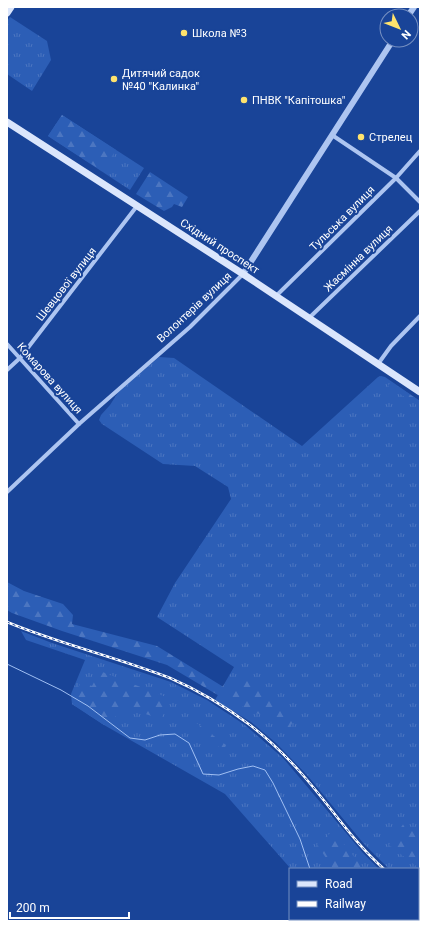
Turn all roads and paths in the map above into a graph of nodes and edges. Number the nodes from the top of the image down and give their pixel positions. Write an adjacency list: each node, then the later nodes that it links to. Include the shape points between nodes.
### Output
1 (11, 7): 2 (main road)
2 (7, 13)
3 (388, 48): 5 (street, Волонтерів вулиця)
4 (7, 122): 9 (main road, Східний проспект)
5 (332, 135): 7 (street); 11 (street, Волонтерів вулиця)
6 (420, 151): 7 (street, Тульська вулиця)
7 (396, 178): 8 (street); 12 (street, Тульська вулиця)
8 (420, 202)
9 (137, 206): 11 (main road, Східний проспект); 16 (street, Шевцової вулиця)
10 (420, 211): 14 (street, Жасмінна вулиця)
11 (243, 274): 12 (main road, Східний проспект); 20 (street, Волонтерів вулиця, via 190,327)
12 (276, 296): 14 (main road, Східний проспект)
13 (420, 316): 17 (street, via 391,346)
14 (309, 318): 17 (main road, Східний проспект)
15 (7, 344): 16 (street, Комарова вулиця)
16 (20, 358): 18 (street, Шевцової вулиця); 20 (street, Комарова вулиця)
17 (378, 364): 19 (main road, Східний проспект)
18 (7, 370)
19 (420, 392)
20 (79, 424): 21 (street, Волонтерів вулиця)
21 (7, 492)

